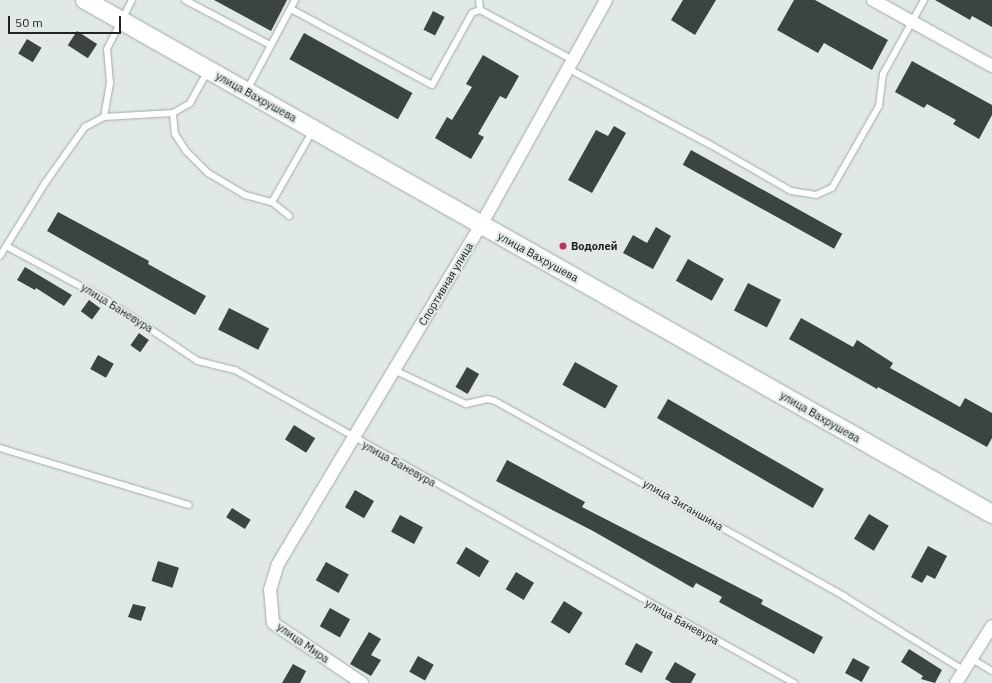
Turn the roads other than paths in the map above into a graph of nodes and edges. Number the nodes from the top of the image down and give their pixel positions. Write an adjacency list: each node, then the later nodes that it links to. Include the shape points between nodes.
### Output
1 (85, 0): 11 (main road, улица Вахрушева)
2 (132, 0): 11 (lane)
3 (185, 0): 13 (lane)
4 (295, 0): 9 (lane)
5 (479, 0): 10 (lane)
6 (606, 0): 14 (street, Спортивная улица)
7 (873, 0): 12 (street)
8 (924, 0): 12 (lane)
9 (290, 9): 10 (lane, via 432,85 472,13); 13 (lane)
10 (480, 10): 14 (lane)
11 (120, 21): 16 (main road, улица Вахрушева); 19 (lane, via 107,49 110,83)
12 (911, 21): 14 (lane, via 883,74 879,106 832,188 816,194 791,191); 15 (street)
13 (270, 45): 17 (lane)
14 (571, 65): 23 (street, Спортивная улица)
15 (992, 66)
16 (208, 71): 17 (main road, улица Вахрушева); 18 (lane, via 190,103)
17 (246, 92): 20 (main road, улица Вахрушева)
18 (174, 113): 19 (lane); 21 (lane, via 175,134 186,151 208,173 245,195)
19 (104, 116): 24 (lane, via 85,127 45,183)
20 (314, 129): 21 (lane); 23 (main road, улица Вахрушева)
21 (272, 202): 22 (lane)
22 (289, 216)
23 (481, 225): 26 (street, Спортивная улица); 30 (main road, улица Вахрушева)
24 (6, 246): 25 (lane); 27 (lane, улица Баневура, via 108,300 198,361 235,370)
25 (0, 256)
26 (394, 370): 27 (street, Спортивная улица); 34 (lane, улица Зиганшина, via 466,404 487,398 495,401 845,597)
27 (354, 438): 31 (street, Спортивная улица); 37 (lane, улица Баневура)
28 (0, 448): 29 (lane)
29 (189, 505)
30 (992, 514)
31 (278, 564): 36 (street, улица Мира, via 270,590 273,623)
32 (992, 626): 33 (street)
33 (972, 658): 34 (street); 35 (lane)
34 (963, 670): 38 (street)
35 (992, 671)
36 (362, 683)
37 (794, 683)
38 (956, 683)

